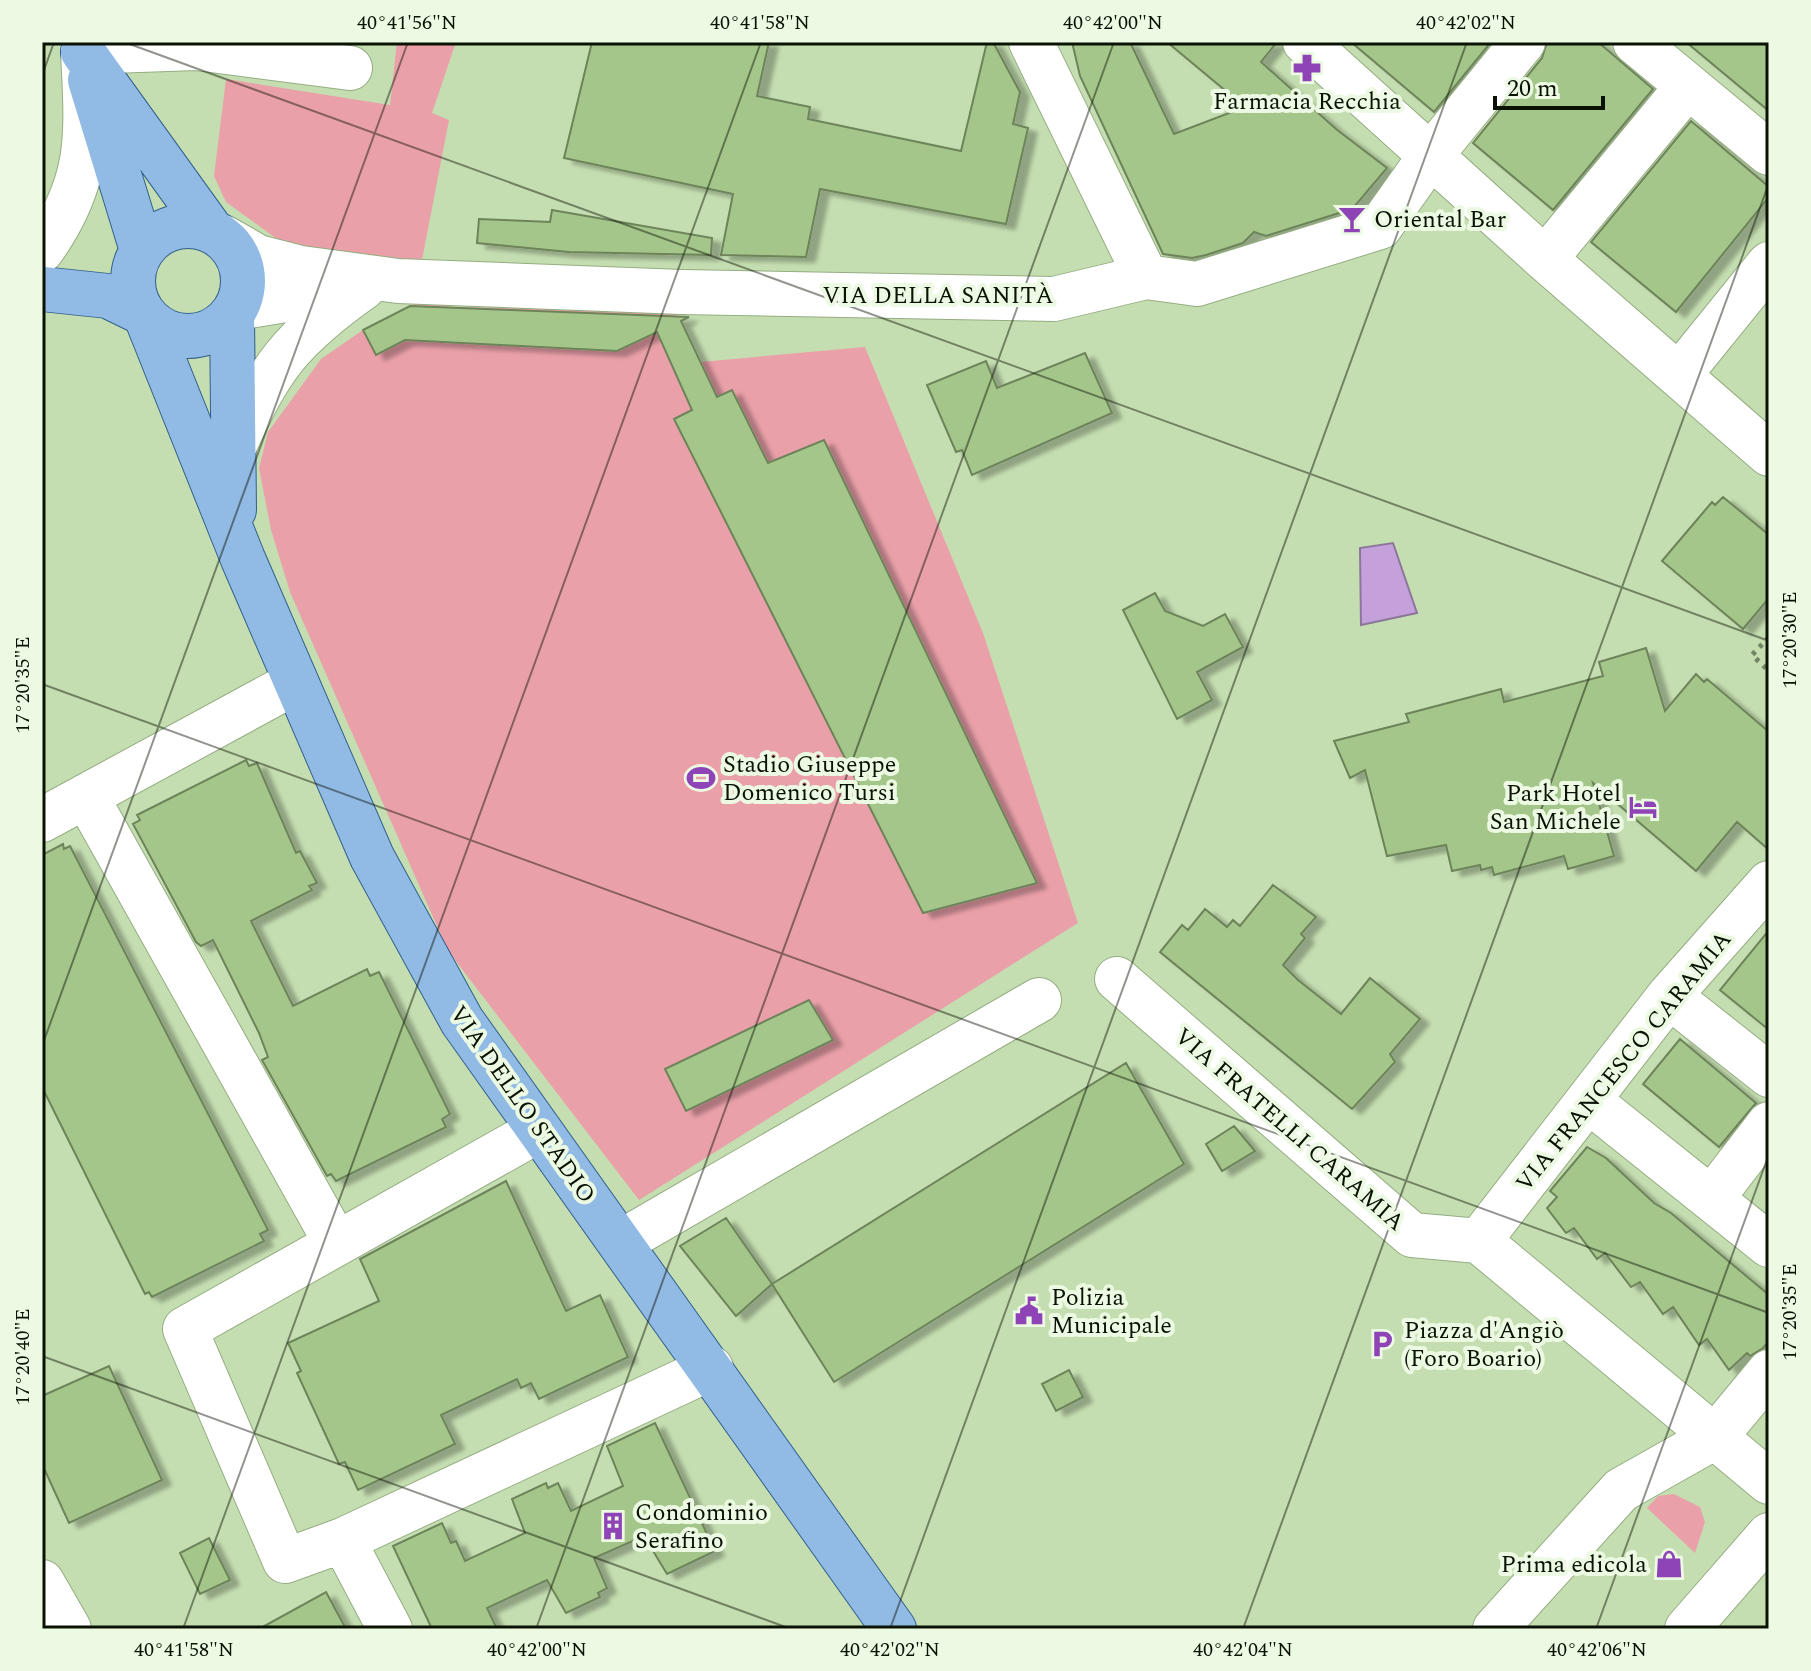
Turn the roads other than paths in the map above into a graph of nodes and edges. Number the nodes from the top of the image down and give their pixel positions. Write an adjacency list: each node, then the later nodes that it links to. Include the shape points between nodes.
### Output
1 (1031, 42): 17 (street)
2 (1523, 42): 10 (street, VIA DELLA SANITÀ)
3 (1635, 42): 8 (street)
4 (197, 45): 6 (street); 7 (street)
5 (1316, 46): 10 (street)
6 (80, 47): 11 (main road); 12 (street, via 86,128 81,176 64,219); 13 (main road)
7 (350, 68)
8 (1687, 87): 9 (street); 14 (street)
9 (1769, 153)
10 (1431, 155): 14 (street); 17 (street, VIA DELLA SANITÀ, via 1380,227 1197,284)
11 (217, 234): 13 (main road, via 192,225 173,227 155,236); 18 (street, VIA DELLA SANITÀ, via 258,257); 20 (main road, via 241,264 244,280)
12 (42, 250)
13 (140, 254): 16 (main road); 21 (main road, via 132,276)
14 (1545, 259): 22 (street)
15 (1769, 264): 22 (street)
16 (42, 273)
17 (1146, 277): 18 (street, VIA DELLA SANITÀ, via 1054,299)
18 (381, 284): 20 (street, VIA DELLA SANITÀ); 23 (street, VIA DELLO STADIO, via 316,321 278,361)
19 (42, 289): 21 (main road, via 108,296)
20 (235, 311): 21 (main road, via 209,333 193,337 160,330); 23 (main road, VIA DELLO STADIO)
21 (144, 316): 25 (main road, VIA DELLO STADIO)
22 (1680, 374): 24 (street)
23 (234, 447): 25 (main road, VIA DELLO STADIO)
24 (1769, 454)
25 (234, 533): 26 (main road, VIA DELLO STADIO)
26 (296, 682): 27 (street); 36 (main road, VIA DELLO STADIO, via 372,857 462,1021)
27 (86, 796): 28 (street); 40 (street)
28 (42, 820)
29 (1766, 893): 31 (street, VIA FRANCESCO CARAMIA)
30 (1117, 979): 38 (street, VIA FRATELLI CARAMIA, via 1412,1235)
31 (1669, 996): 33 (street); 34 (street, VIA FRANCESCO CARAMIA)
32 (1039, 1000): 39 (street)
33 (1769, 1075)
34 (1589, 1101): 37 (street); 38 (street, VIA FRANCESCO CARAMIA)
35 (1769, 1124): 37 (street)
36 (539, 1130): 39 (main road, VIA DELLO STADIO); 40 (street)
37 (1712, 1198): 41 (street)
38 (1479, 1241): 44 (street)
39 (621, 1242): 42 (main road, VIA DELLO STADIO)
40 (336, 1243): 47 (street, via 185,1329 285,1561)
41 (1769, 1245)
42 (711, 1368): 47 (street); 51 (main road, VIA DELLO STADIO)
43 (1769, 1372): 44 (street)
44 (1715, 1437): 45 (street); 52 (street, via 1621,1490)
45 (1769, 1482)
46 (1769, 1535): 53 (street)
47 (343, 1540): 50 (street)
48 (42, 1582): 49 (street)
49 (69, 1629)
50 (390, 1629)
51 (894, 1629)
52 (1495, 1629)
53 (1687, 1629)

